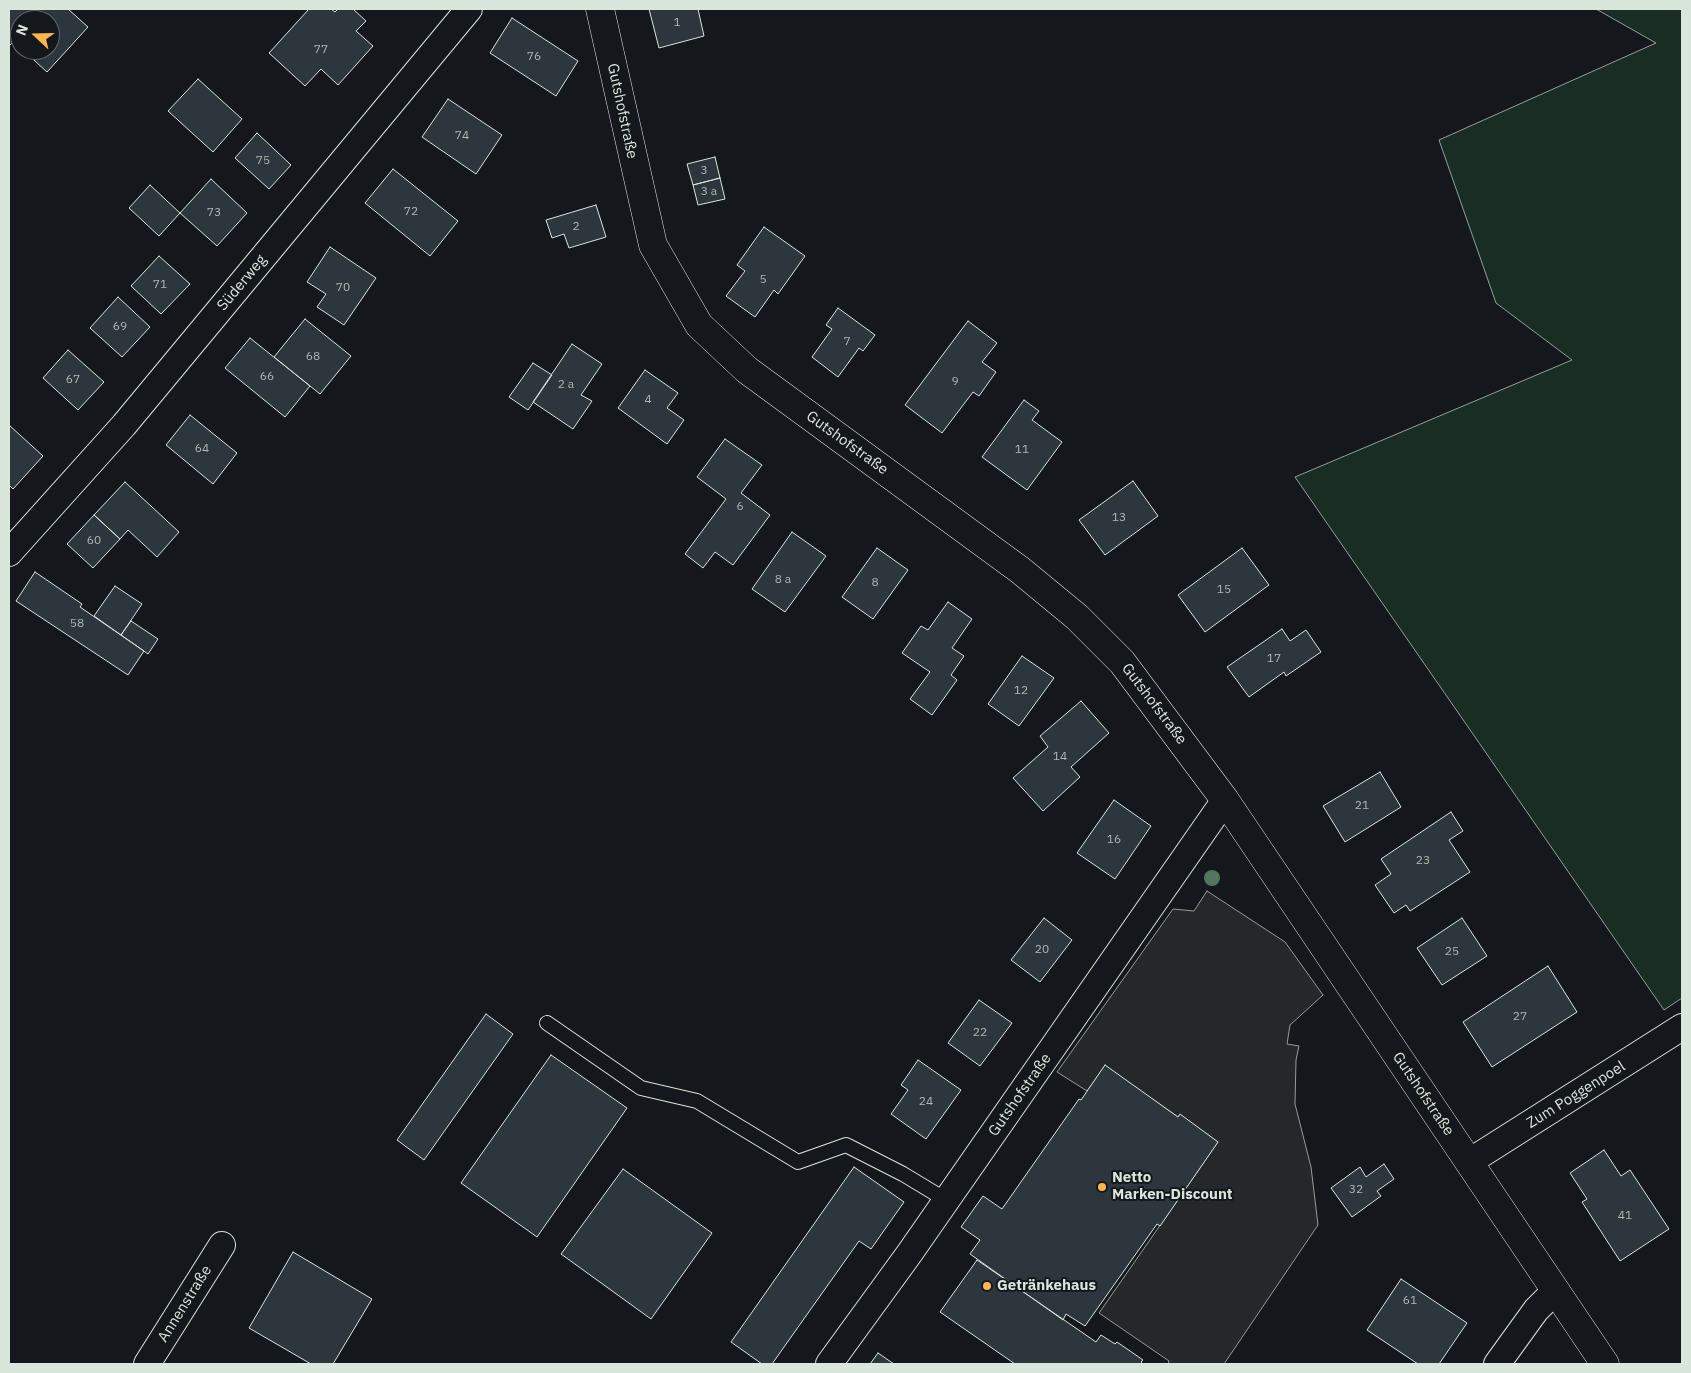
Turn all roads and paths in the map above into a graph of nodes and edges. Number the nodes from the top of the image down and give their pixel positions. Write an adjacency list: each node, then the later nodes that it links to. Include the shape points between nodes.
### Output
1 (469, 9): 3 (street, Süderweg, via 124,425)
2 (600, 9): 4 (street, Gutshofstraße, via 653,245 699,325 747,370 1020,570 1077,617 1122,662)
3 (9, 553)
4 (1225, 800): 7 (street, Gutshofstraße); 8 (street, Gutshofstraße)
5 (548, 1023): 8 (lane, via 641,1088 697,1101 798,1162 846,1145)
6 (1682, 1028): 7 (street, Zum Poggenpoel)
7 (1469, 1162): 10 (street, Gutshofstraße)
8 (946, 1200): 12 (street, Gutshofstraße)
9 (222, 1245): 11 (street, Annenstraße)
10 (1555, 1290): 13 (street, via 1536,1310); 14 (street, Gutshofstraße)
11 (147, 1364)
12 (829, 1364)
13 (1497, 1364)
14 (1605, 1364)

